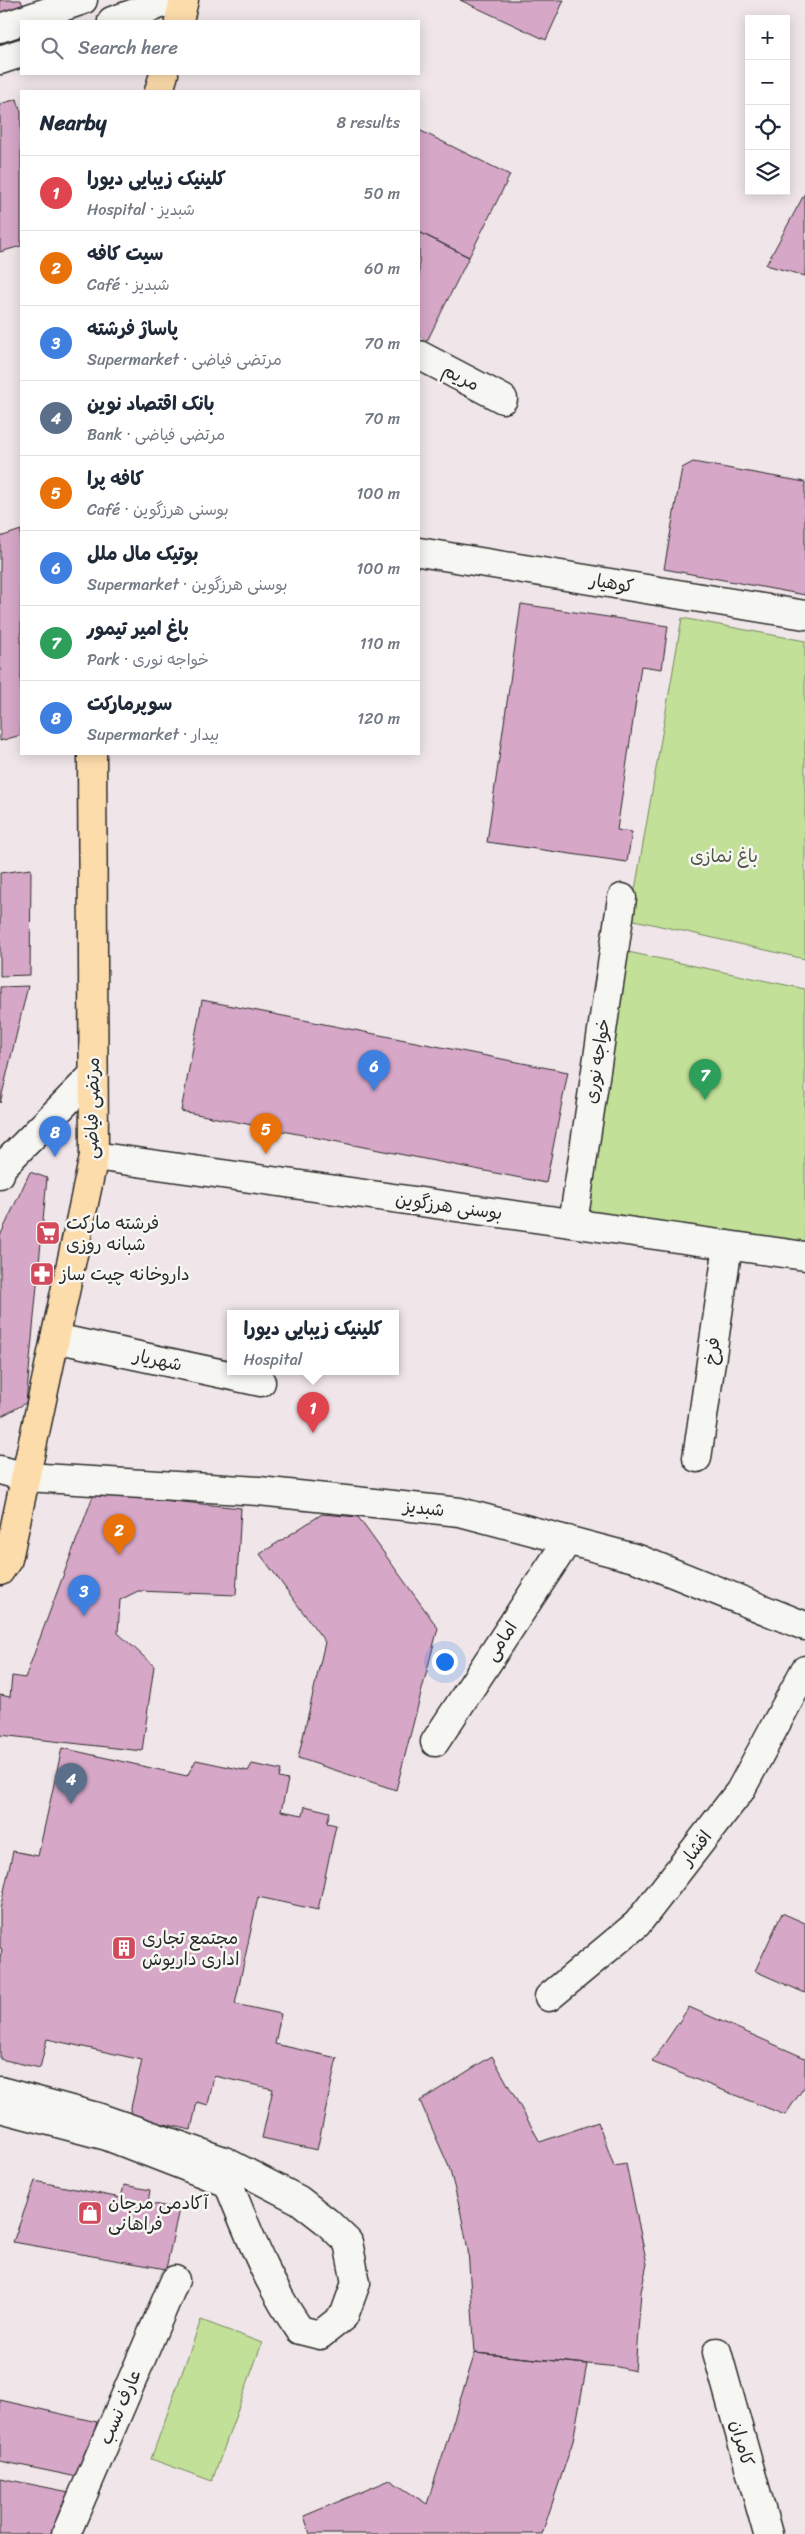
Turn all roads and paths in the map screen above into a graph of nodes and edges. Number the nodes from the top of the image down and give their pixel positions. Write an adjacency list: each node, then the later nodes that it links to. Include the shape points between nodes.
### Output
1 (83, 0): 4 (street)
2 (172, 0): 5 (street)
3 (184, 0): 6 (main road)
4 (45, 6): 7 (street)
5 (115, 20)
6 (178, 20)
7 (0, 28)
8 (20, 53): 9 (street)
9 (0, 60)
10 (164, 75): 11 (main road)
11 (159, 90)
12 (420, 356): 13 (street, مریم)
13 (503, 399)
14 (420, 552): 15 (street, کوهیار)
15 (805, 615)
16 (92, 755): 18 (main road, مرتضی فیاضی)
17 (622, 898): 21 (street, خواجه نوری)
18 (93, 1075): 19 (main road, مرتضی فیاضی); 20 (street, via 2,1167)
19 (94, 1156): 21 (street, بوسنی هرزگوین); 24 (main road, مرتضی فیاضی)
20 (0, 1174)
21 (572, 1223): 22 (street, بوسنی هرزگوین)
22 (728, 1245): 23 (street, بوسنی هرزگوین); 28 (street, فرخ)
23 (805, 1256)
24 (55, 1338): 25 (street, شهریار); 30 (main road, مرتضی فیاضی)
25 (227, 1375)
26 (228, 1375): 27 (street, شهریار)
27 (261, 1382)
28 (697, 1458)
29 (0, 1470): 30 (street, شبدیز)
30 (26, 1477): 31 (street, شبدیز, via 259,1491 460,1512); 32 (main road, مرتضی فیاضی, via 8,1559)
31 (568, 1540): 33 (street, شبدیز, via 638,1559); 35 (street, امامی)
32 (0, 1571)
33 (805, 1626)
34 (805, 1670): 36 (street, افشار, via 740,1791 637,1924)
35 (435, 1742)
36 (549, 1997)
37 (0, 2091): 38 (street, via 97,2117 224,2160 299,2200 348,2242 356,2283 344,2316 320,2335 300,2330 268,2279 228,2183 107,2136)
38 (0, 2108)
39 (175, 2280): 41 (street, عارف نسب)
40 (717, 2352): 42 (street, کامران)
41 (66, 2534)
42 (768, 2534)

